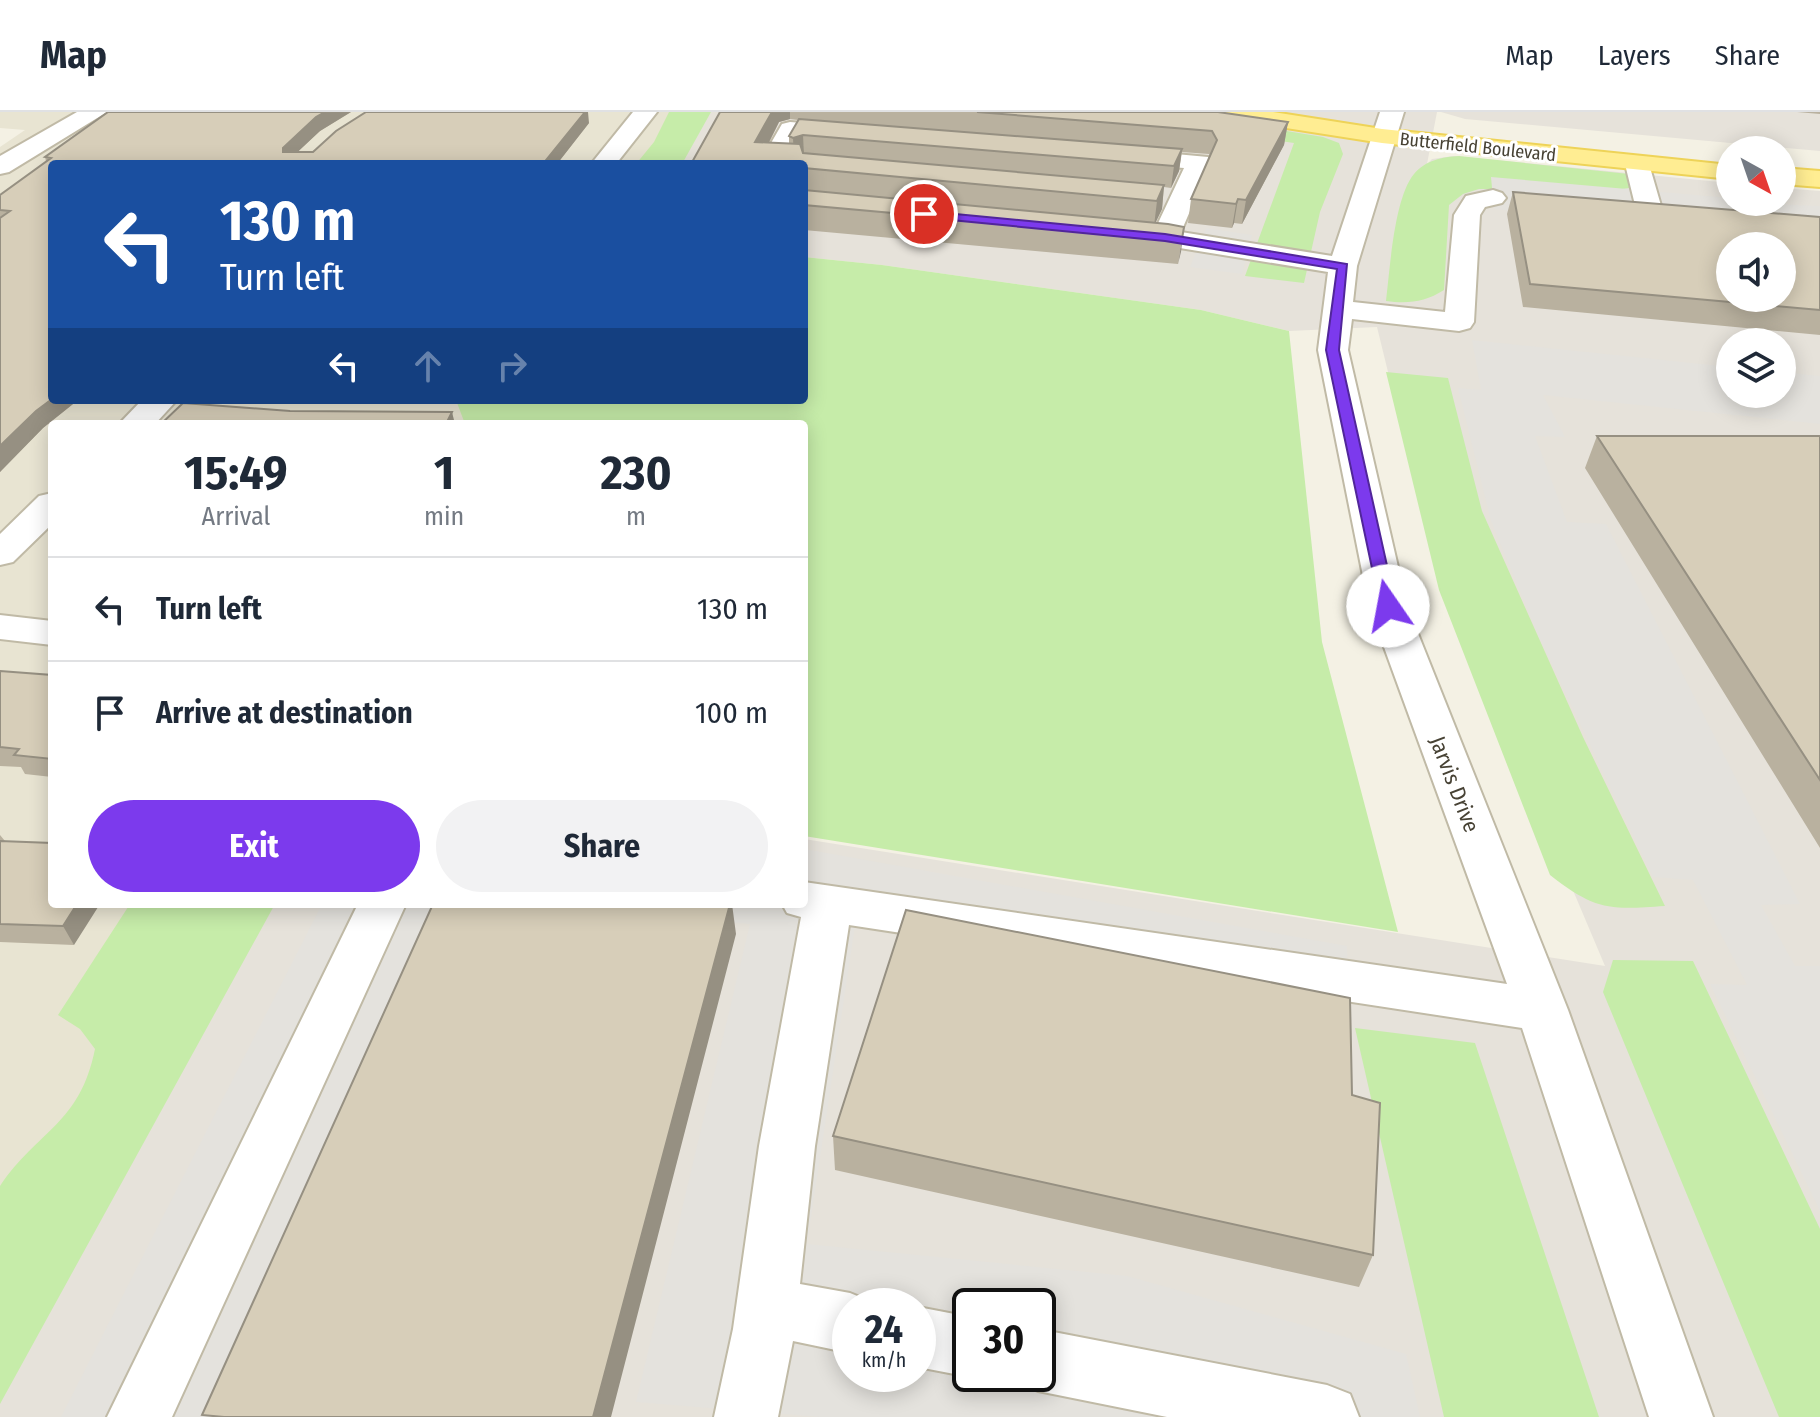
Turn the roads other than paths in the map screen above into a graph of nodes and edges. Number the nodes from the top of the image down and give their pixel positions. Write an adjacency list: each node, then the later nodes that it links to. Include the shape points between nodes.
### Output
1 (95, 112): 15 (street)
2 (645, 112): 11 (street)
3 (1228, 112): 6 (main road, Butterfield Boulevard)
4 (1325, 112): 6 (main road, Butterfield Boulevard)
5 (793, 120): 7 (street); 12 (street)
6 (1387, 123): 9 (main road, Butterfield Boulevard); 14 (main road, Butterfield Boulevard); 25 (street, Jarvis Drive)
7 (869, 135)
8 (1093, 148): 21 (street, via 1199,162)
9 (1716, 152)
10 (1796, 158): 13 (main road)
11 (606, 160)
12 (773, 160)
13 (1820, 160)
14 (1637, 164): 16 (main road, Butterfield Boulevard); 22 (street)
15 (0, 167)
16 (1716, 171)
17 (1796, 177): 18 (main road)
18 (1820, 179)
19 (1151, 197): 21 (street)
20 (1493, 198): 25 (street, via 1475,201 1467,215 1459,322)
21 (1182, 200): 24 (street)
22 (1649, 209)
23 (1133, 235): 24 (street)
24 (1165, 238): 25 (street)
25 (1340, 288): 34 (street, Jarvis Drive, via 1333,350 1388,606)
26 (157, 404): 27 (street)
27 (140, 420)
28 (48, 508): 29 (street)
29 (0, 554)
30 (0, 627): 31 (street)
31 (48, 633)
32 (816, 902): 34 (street); 35 (street)
33 (380, 908): 38 (street)
34 (1542, 1010): 41 (street, Jarvis Drive)
35 (767, 1307): 36 (street); 39 (street)
36 (832, 1320)
37 (1056, 1364): 40 (street)
38 (139, 1417)
39 (746, 1417)
40 (1327, 1417)
41 (1681, 1417)

